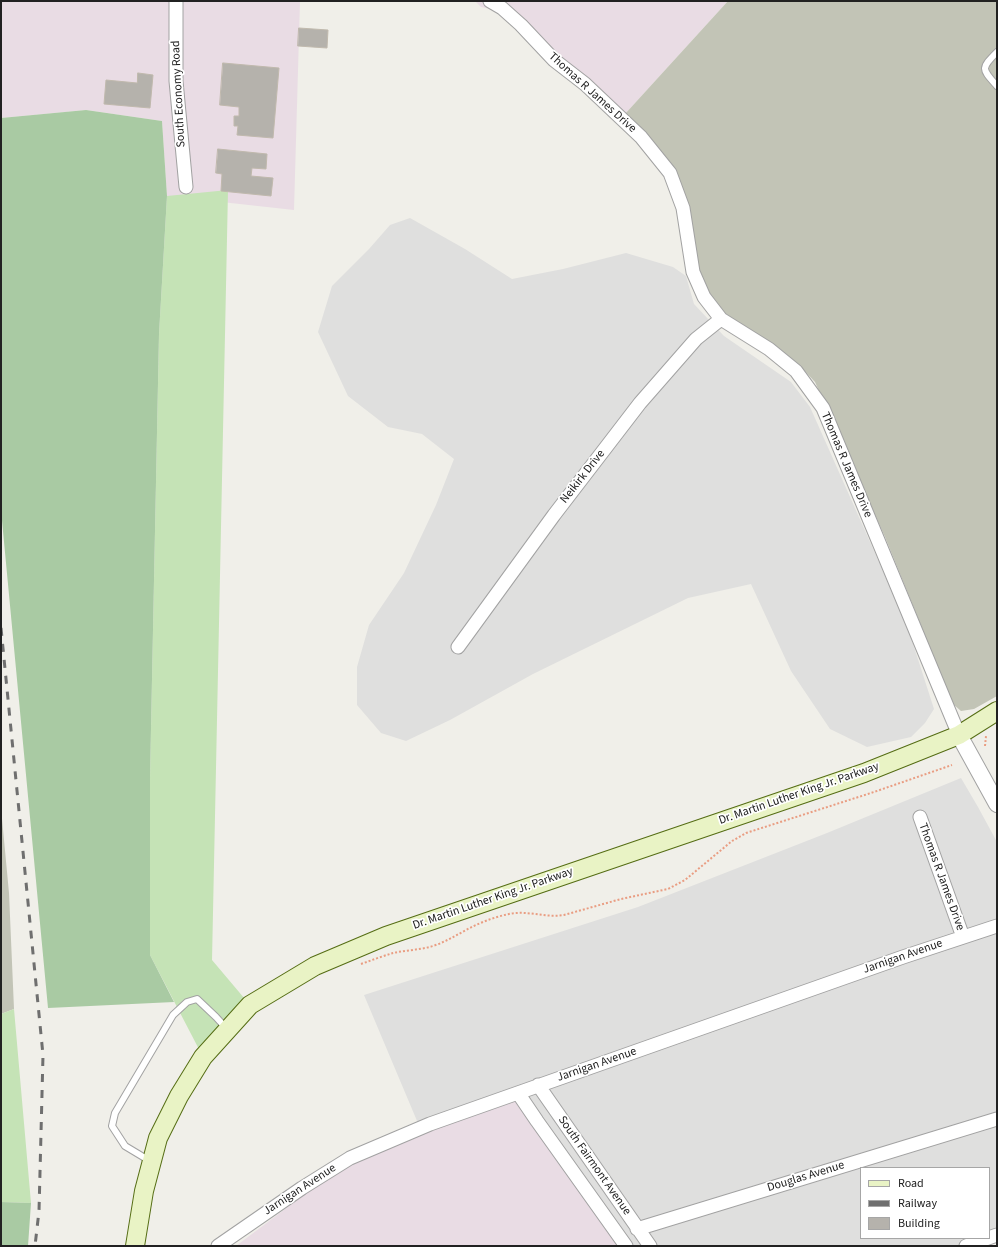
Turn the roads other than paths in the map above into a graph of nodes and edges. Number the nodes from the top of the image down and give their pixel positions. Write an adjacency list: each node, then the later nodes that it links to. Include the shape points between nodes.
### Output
1 (176, 1): 5 (street, South Economy Road, via 176,80)
2 (490, 1): 6 (street, Thomas R James Drive, via 502,8 554,60 617,113 641,137 670,173 683,208 693,272 704,297)
3 (997, 52): 4 (lane, via 984,68 985,73)
4 (997, 86)
5 (186, 187)
6 (721, 318): 7 (street, Neikirk Drive, via 696,339 640,403); 9 (street, Thomas R James Drive, via 769,349 796,371 823,408)
7 (458, 647)
8 (997, 711): 9 (main road, Dr. Martin Luther King Jr. Parkway)
9 (959, 735): 10 (street); 14 (main road, Dr. Martin Luther King Jr. Parkway, via 864,773 386,936 315,966 250,1005)
10 (997, 804)
11 (920, 817): 13 (street, Thomas R James Drive)
12 (997, 926): 13 (street, Jarnigan Avenue)
13 (963, 937): 15 (street, Jarnigan Avenue)
14 (227, 1029): 18 (main road, Dr. Martin Luther King Jr. Parkway, via 202,1057 179,1096 158,1138); 18 (lane, via 197,999 187,1002 173,1015 115,1113 112,1126 125,1146)
15 (538, 1085): 16 (street, Jarnigan Avenue); 19 (street, South Fairmont Avenue)
16 (518, 1093): 22 (street, Jarnigan Avenue, via 430,1124 350,1158); 23 (street)
17 (997, 1119): 19 (street, Douglas Avenue)
18 (151, 1162): 21 (main road, Dr. Martin Luther King Jr. Parkway)
19 (637, 1229): 24 (street, South Fairmont Avenue)
20 (986, 1239): 25 (street)
21 (135, 1246)
22 (218, 1246)
23 (626, 1246)
24 (650, 1246)
25 (966, 1246)

